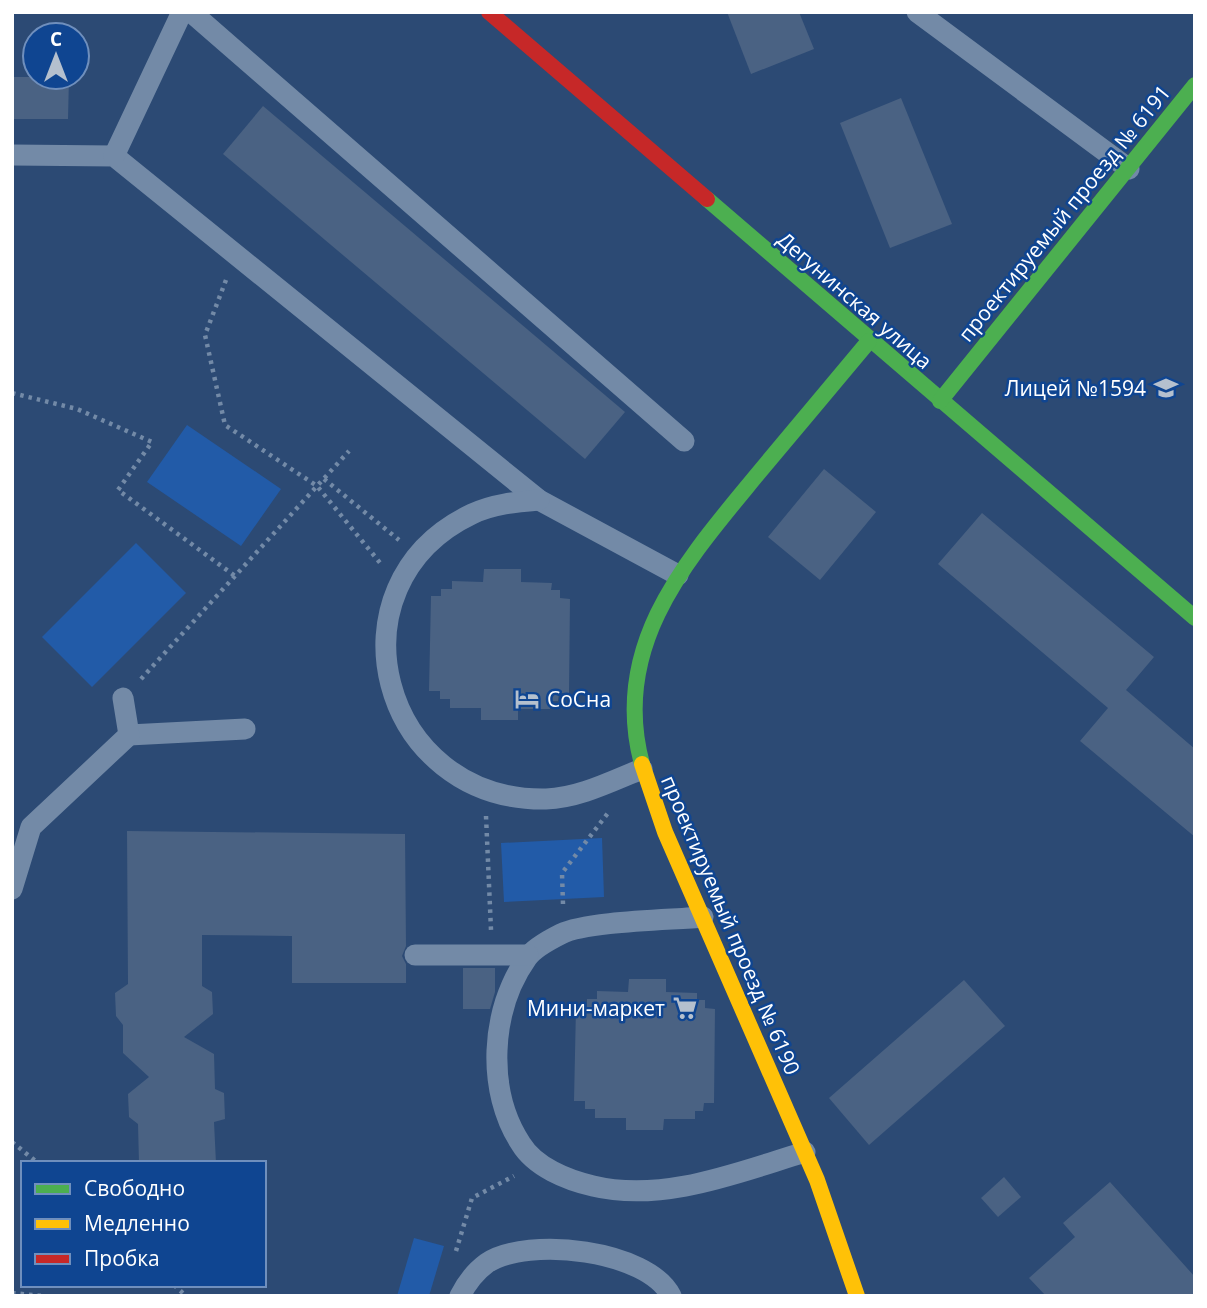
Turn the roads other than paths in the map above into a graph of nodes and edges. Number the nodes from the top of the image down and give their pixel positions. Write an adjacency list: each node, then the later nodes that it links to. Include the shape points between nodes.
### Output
1 (182, 12): 7 (lane)
2 (191, 12): 11 (lane)
3 (489, 12): 9 (street, Дегунинская улица)
4 (917, 12): 8 (lane)
5 (1195, 85): 8 (street, проектируемый проезд № 6191)
6 (12, 155): 7 (lane)
7 (114, 156): 12 (lane)
8 (1129, 169): 10 (street, проектируемый проезд № 6191)
9 (869, 341): 10 (street, Дегунинская улица); 13 (street, проектируемый проезд № 6190)
10 (940, 401): 14 (street, Дегунинская улица)
11 (684, 440)
12 (539, 500): 13 (lane); 18 (lane, via 504,503 472,514 442,532 418,556 399,586 388,621 385,656 396,703 407,727 432,758 465,782 503,796 548,799 592,789)
13 (678, 575): 18 (street, проектируемый проезд № 6190, via 654,614 637,673 635,723)
14 (1195, 618)
15 (124, 698): 17 (lane)
16 (245, 729): 17 (lane)
17 (129, 735): 19 (lane, via 31,827)
18 (642, 769): 21 (street, проектируемый проезд № 6190)
19 (16, 860): 20 (lane)
20 (12, 889)
21 (703, 918): 23 (lane, via 563,933); 24 (street, проектируемый проезд № 6190)
22 (415, 955): 23 (lane)
23 (528, 956): 24 (lane, via 510,988 497,1042 498,1080 521,1146 538,1163 594,1186 636,1190 725,1176)
24 (805, 1152): 27 (street, проектируемый проезд № 6190)
25 (460, 1296): 26 (lane, via 488,1263 506,1255 550,1251 628,1262 666,1285)
26 (671, 1296)
27 (857, 1296)

